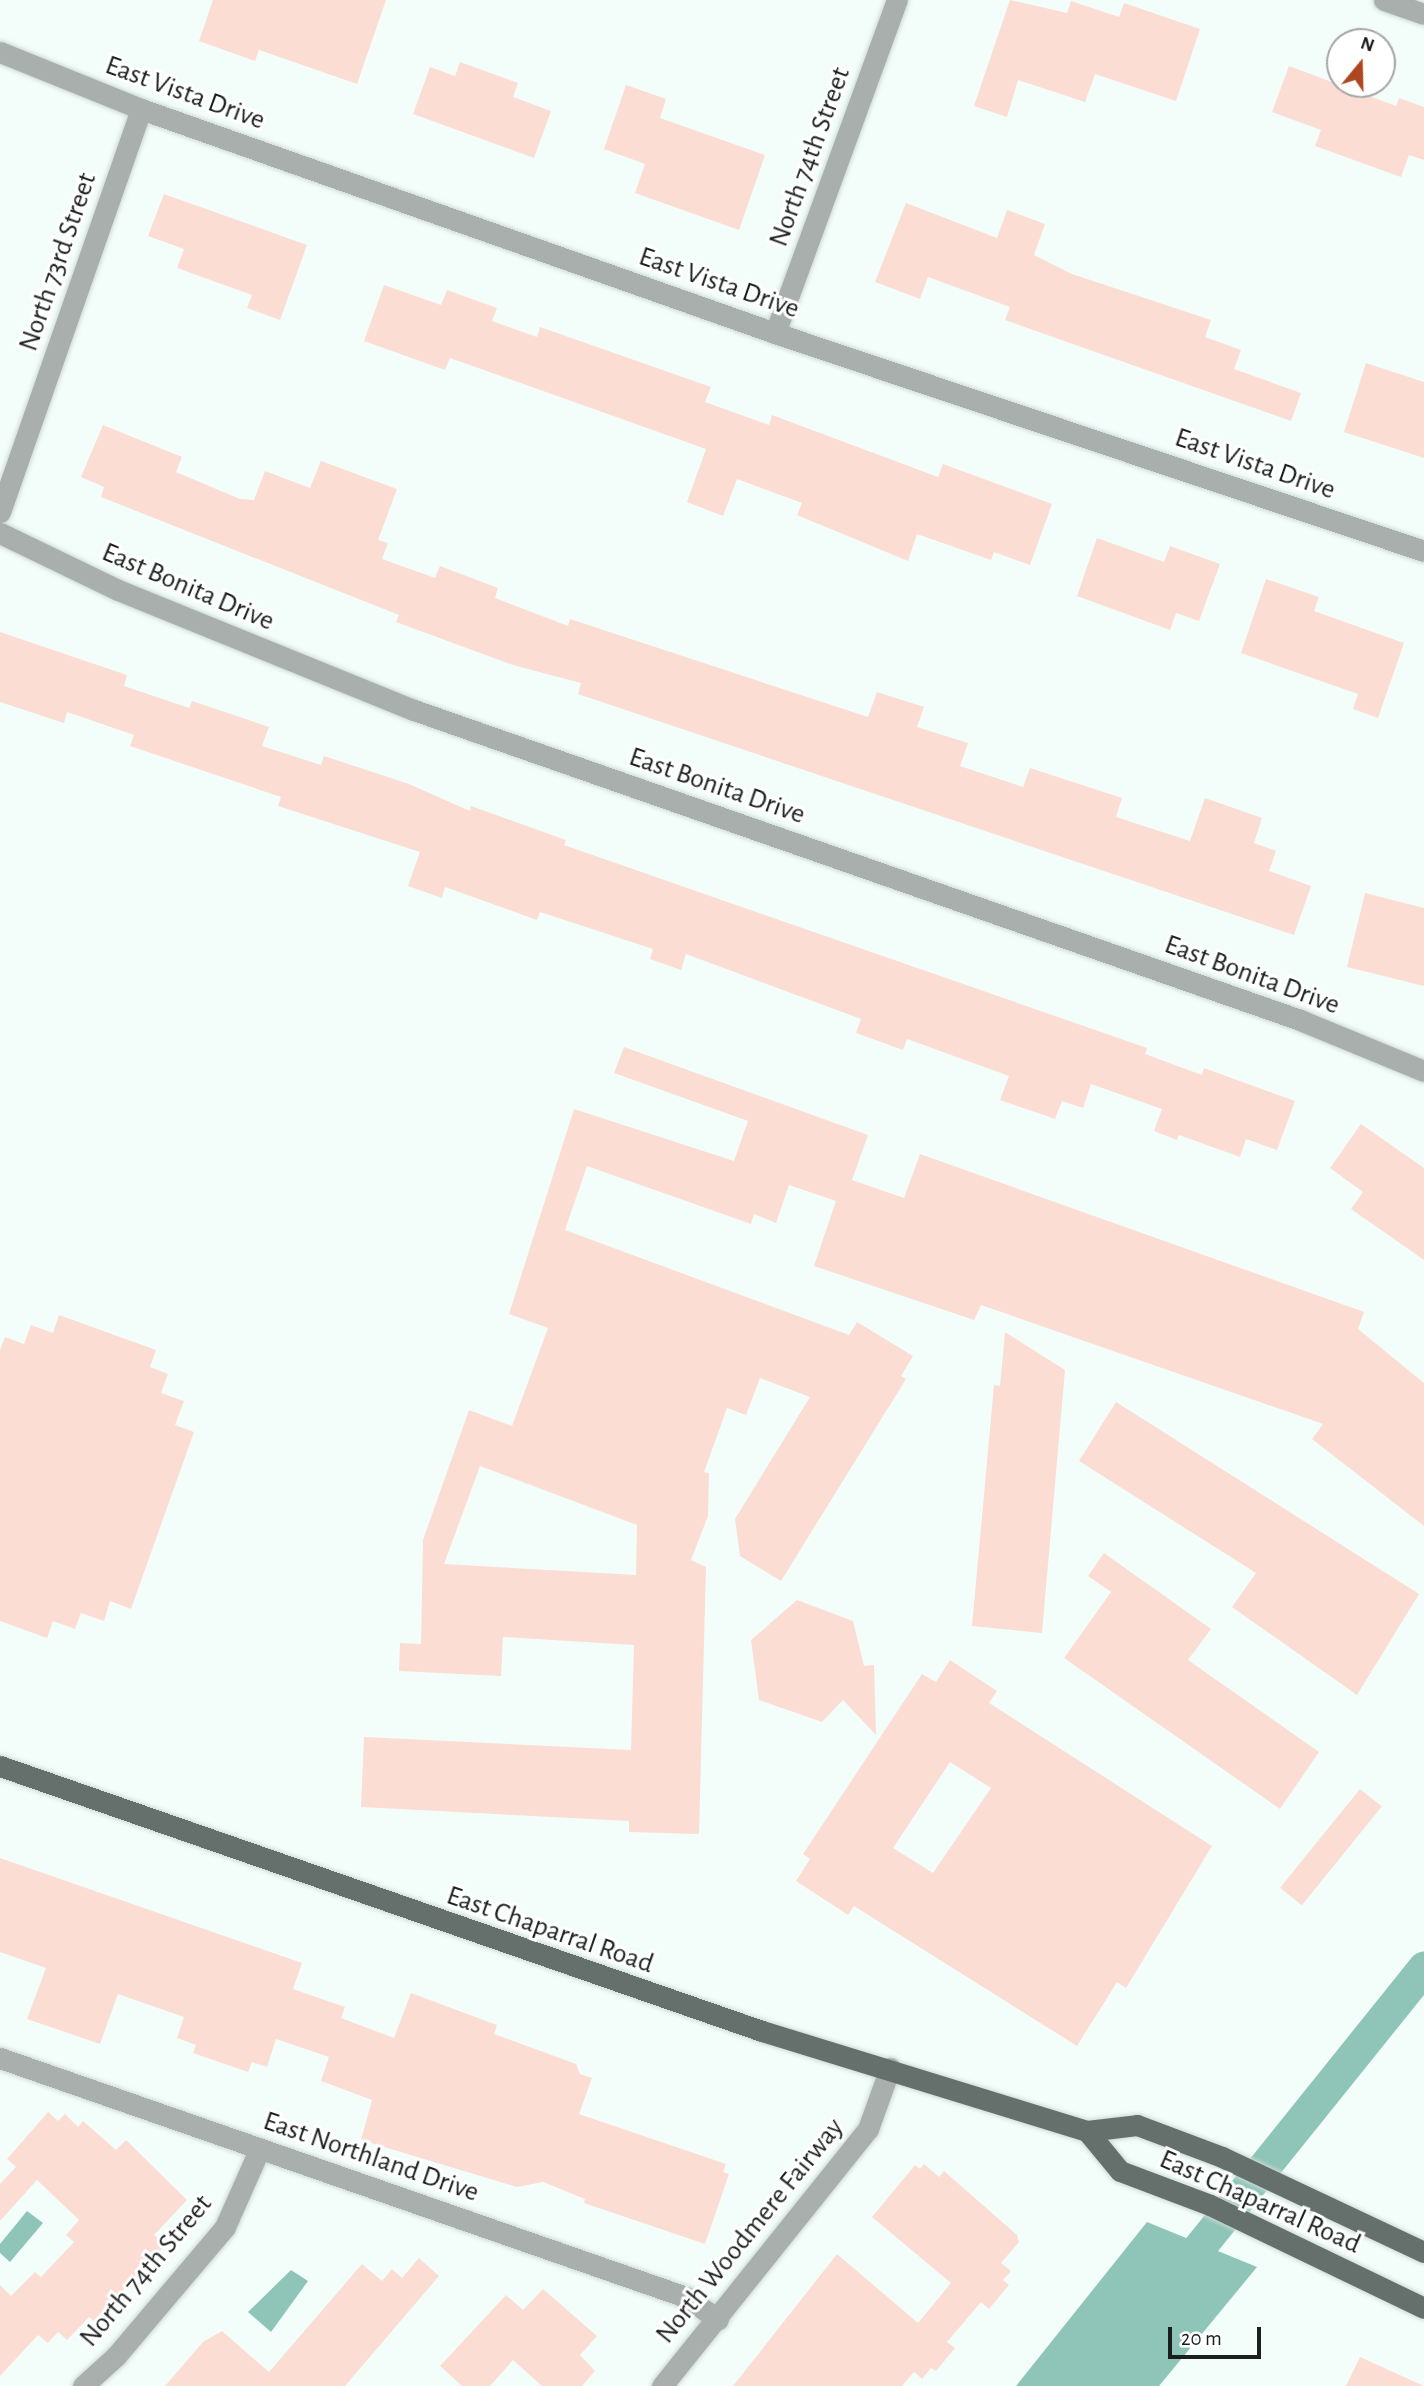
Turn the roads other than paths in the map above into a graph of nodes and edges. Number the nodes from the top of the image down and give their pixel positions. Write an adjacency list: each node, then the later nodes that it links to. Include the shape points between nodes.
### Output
1 (897, 0): 6 (street, North 74th Street)
2 (1384, 0): 3 (street)
3 (1424, 15)
4 (0, 52): 5 (street, East Vista Drive)
5 (141, 109): 6 (street, East Vista Drive); 7 (street, North 73rd Street)
6 (775, 332): 9 (street, East Vista Drive)
7 (0, 512)
8 (0, 533): 10 (street, East Bonita Drive, via 118,590 414,710 1287,1016)
9 (1424, 551)
10 (1424, 1071)
11 (0, 1766): 13 (main road, East Chaparral Road, via 626,1987)
12 (0, 2058): 15 (street, East Northland Drive)
13 (890, 2068): 14 (main road, East Chaparral Road); 18 (street, North Woodmere Fairway, via 867,2129)
14 (1087, 2131): 16 (main road, East Chaparral Road, via 1137,2125 1181,2140); 17 (main road, East Chaparral Road, via 1120,2171 1282,2238)
15 (260, 2148): 18 (street, East Northland Drive, via 686,2297); 19 (street, North 74th Street, via 225,2227 123,2348)
16 (1424, 2252)
17 (1424, 2308)
18 (718, 2319): 20 (street, North Woodmere Fairway)
19 (83, 2386)
20 (662, 2386)

